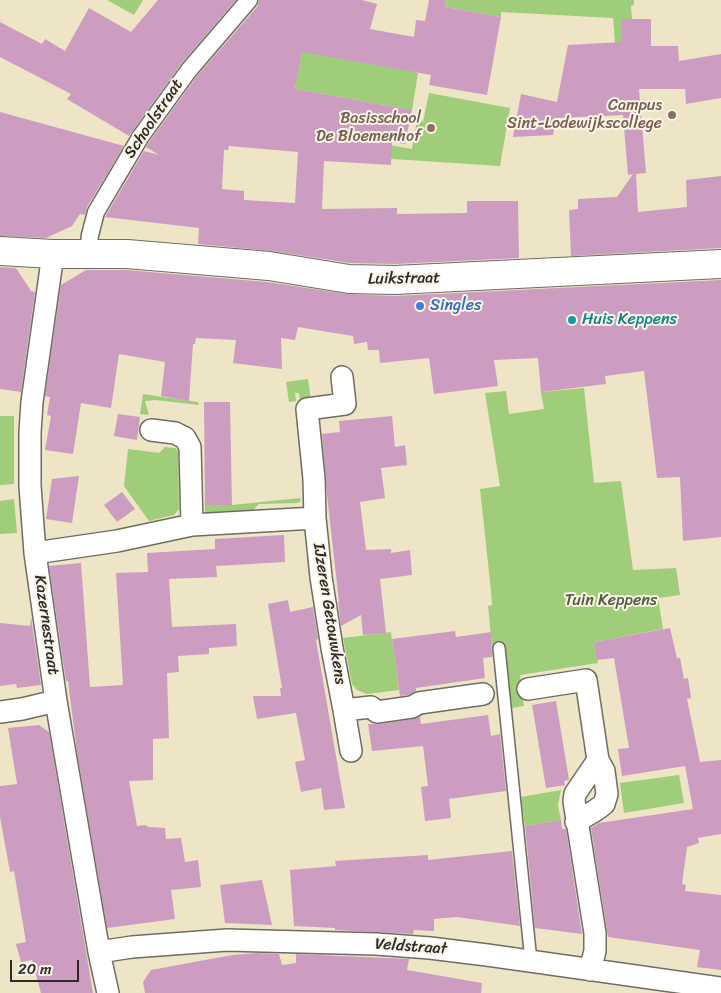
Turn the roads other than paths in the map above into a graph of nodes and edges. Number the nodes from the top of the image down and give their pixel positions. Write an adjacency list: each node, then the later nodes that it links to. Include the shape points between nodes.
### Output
1 (249, 0): 4 (street, Schoolstraat, via 189,70 141,136 96,212)
2 (0, 251): 3 (street, Luikstraat)
3 (53, 254): 4 (street, Luikstraat); 10 (street, Kazernestraat, via 30,432)
4 (88, 254): 5 (street, Luikstraat, via 127,254 269,266 349,279 386,280)
5 (721, 264)
6 (342, 377): 8 (street, IJzeren Getouwkens, via 345,404 307,409)
7 (150, 430): 9 (street, via 186,438 190,447)
8 (315, 518): 9 (street); 15 (street, IJzeren Getouwkens, via 321,576)
9 (192, 525): 10 (street, via 117,541)
10 (35, 553): 14 (street, Kazernestraat)
11 (499, 648): 21 (lane)
12 (528, 689): 18 (street, via 586,680)
13 (483, 694): 15 (street, via 378,712 371,707)
14 (56, 701): 16 (street); 20 (street, Kazernestraat)
15 (344, 710): 17 (street, IJzeren Getouwkens)
16 (0, 712)
17 (351, 751)
18 (598, 760): 19 (street, via 575,794); 19 (street, via 607,786 604,804)
19 (576, 822): 22 (street, via 595,933)
20 (99, 952): 21 (street, Veldstraat, via 227,940 376,944); 24 (street, Kazernestraat)
21 (530, 961): 22 (street, Veldstraat)
22 (590, 970): 23 (street, Veldstraat)
23 (721, 988)
24 (108, 993)

